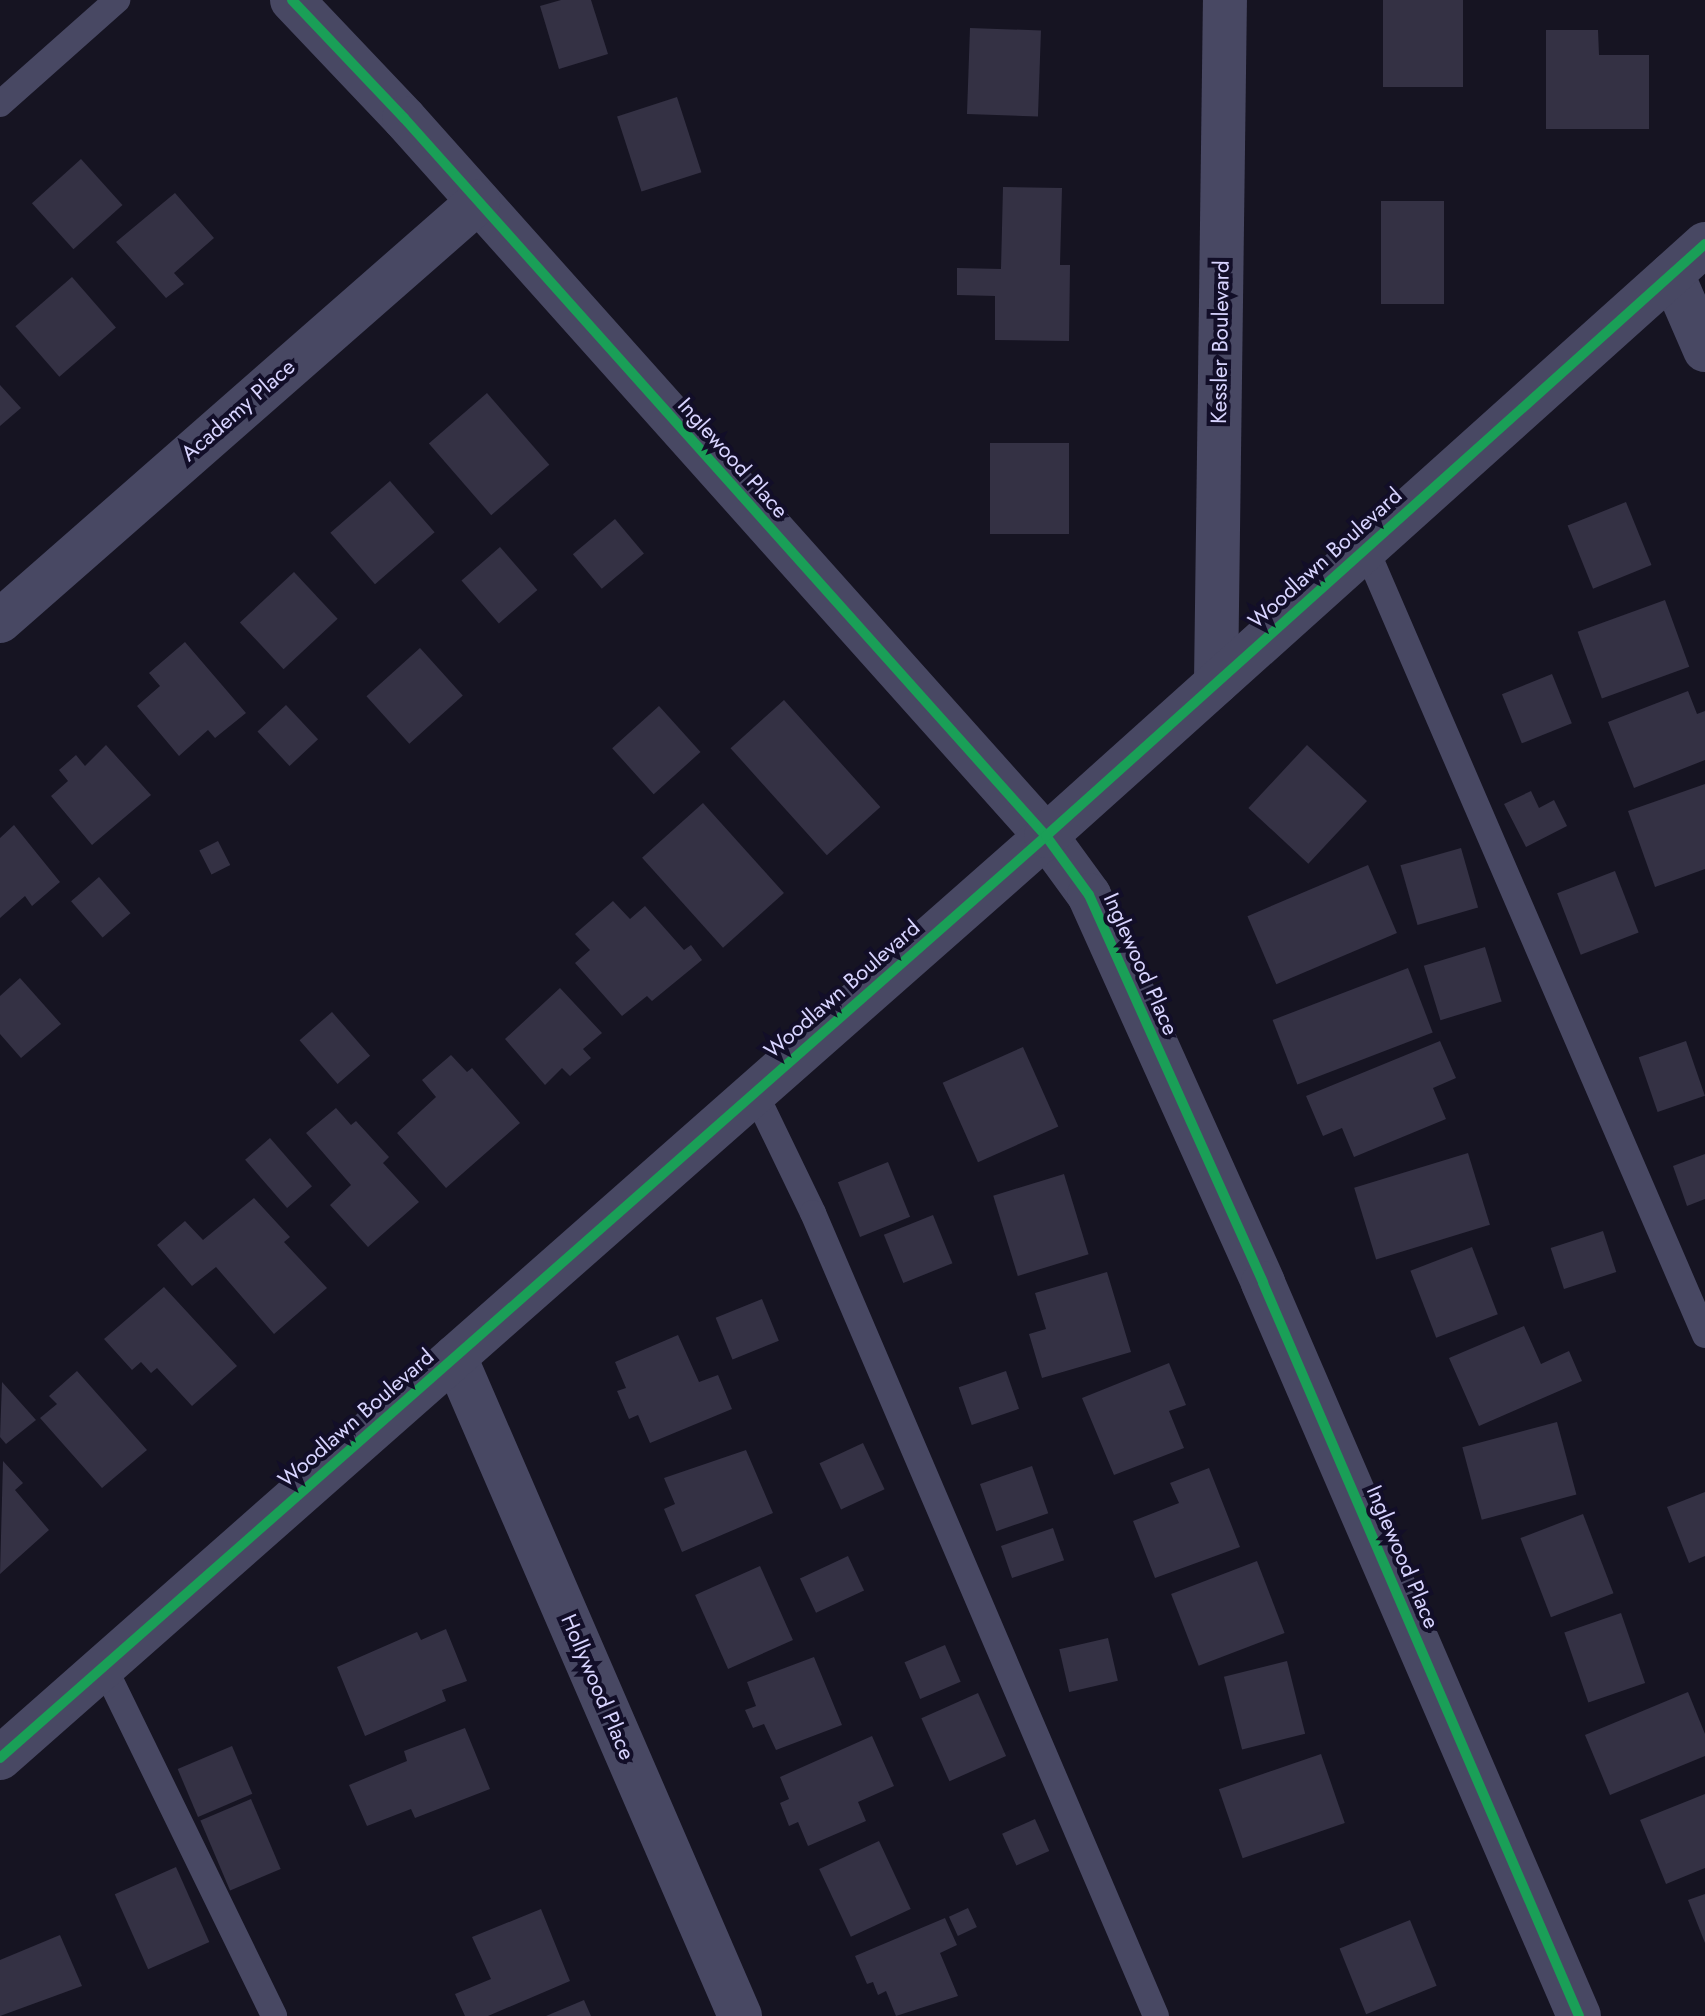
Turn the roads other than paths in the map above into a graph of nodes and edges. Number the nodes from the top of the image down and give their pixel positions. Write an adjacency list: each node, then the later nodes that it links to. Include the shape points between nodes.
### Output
1 (117, 0): 4 (lane)
2 (292, 0): 5 (street, Inglewood Place)
3 (1225, 0): 11 (street, Kessler Boulevard)
4 (0, 104)
5 (478, 202): 10 (street, Academy Place); 12 (street, Inglewood Place)
6 (1705, 244): 7 (street, Woodlawn Boulevard)
7 (1672, 274): 8 (street); 9 (street, Woodlawn Boulevard)
8 (1705, 350)
9 (1366, 549): 11 (street, Woodlawn Boulevard); 14 (lane)
10 (0, 621)
11 (1216, 683): 12 (street, Woodlawn Boulevard)
12 (1046, 836): 13 (street, Woodlawn Boulevard); 21 (street, Inglewood Place, via 1096,909)
13 (755, 1093): 15 (street, Woodlawn Boulevard); 20 (lane, via 813,1213)
14 (1705, 1335)
15 (455, 1357): 16 (street, Woodlawn Boulevard); 19 (street, Hollywood Place)
16 (104, 1667): 17 (street, Woodlawn Boulevard); 18 (lane)
17 (0, 1758)
18 (274, 2016)
19 (740, 2016)
20 (1156, 2016)
21 (1579, 2016)

